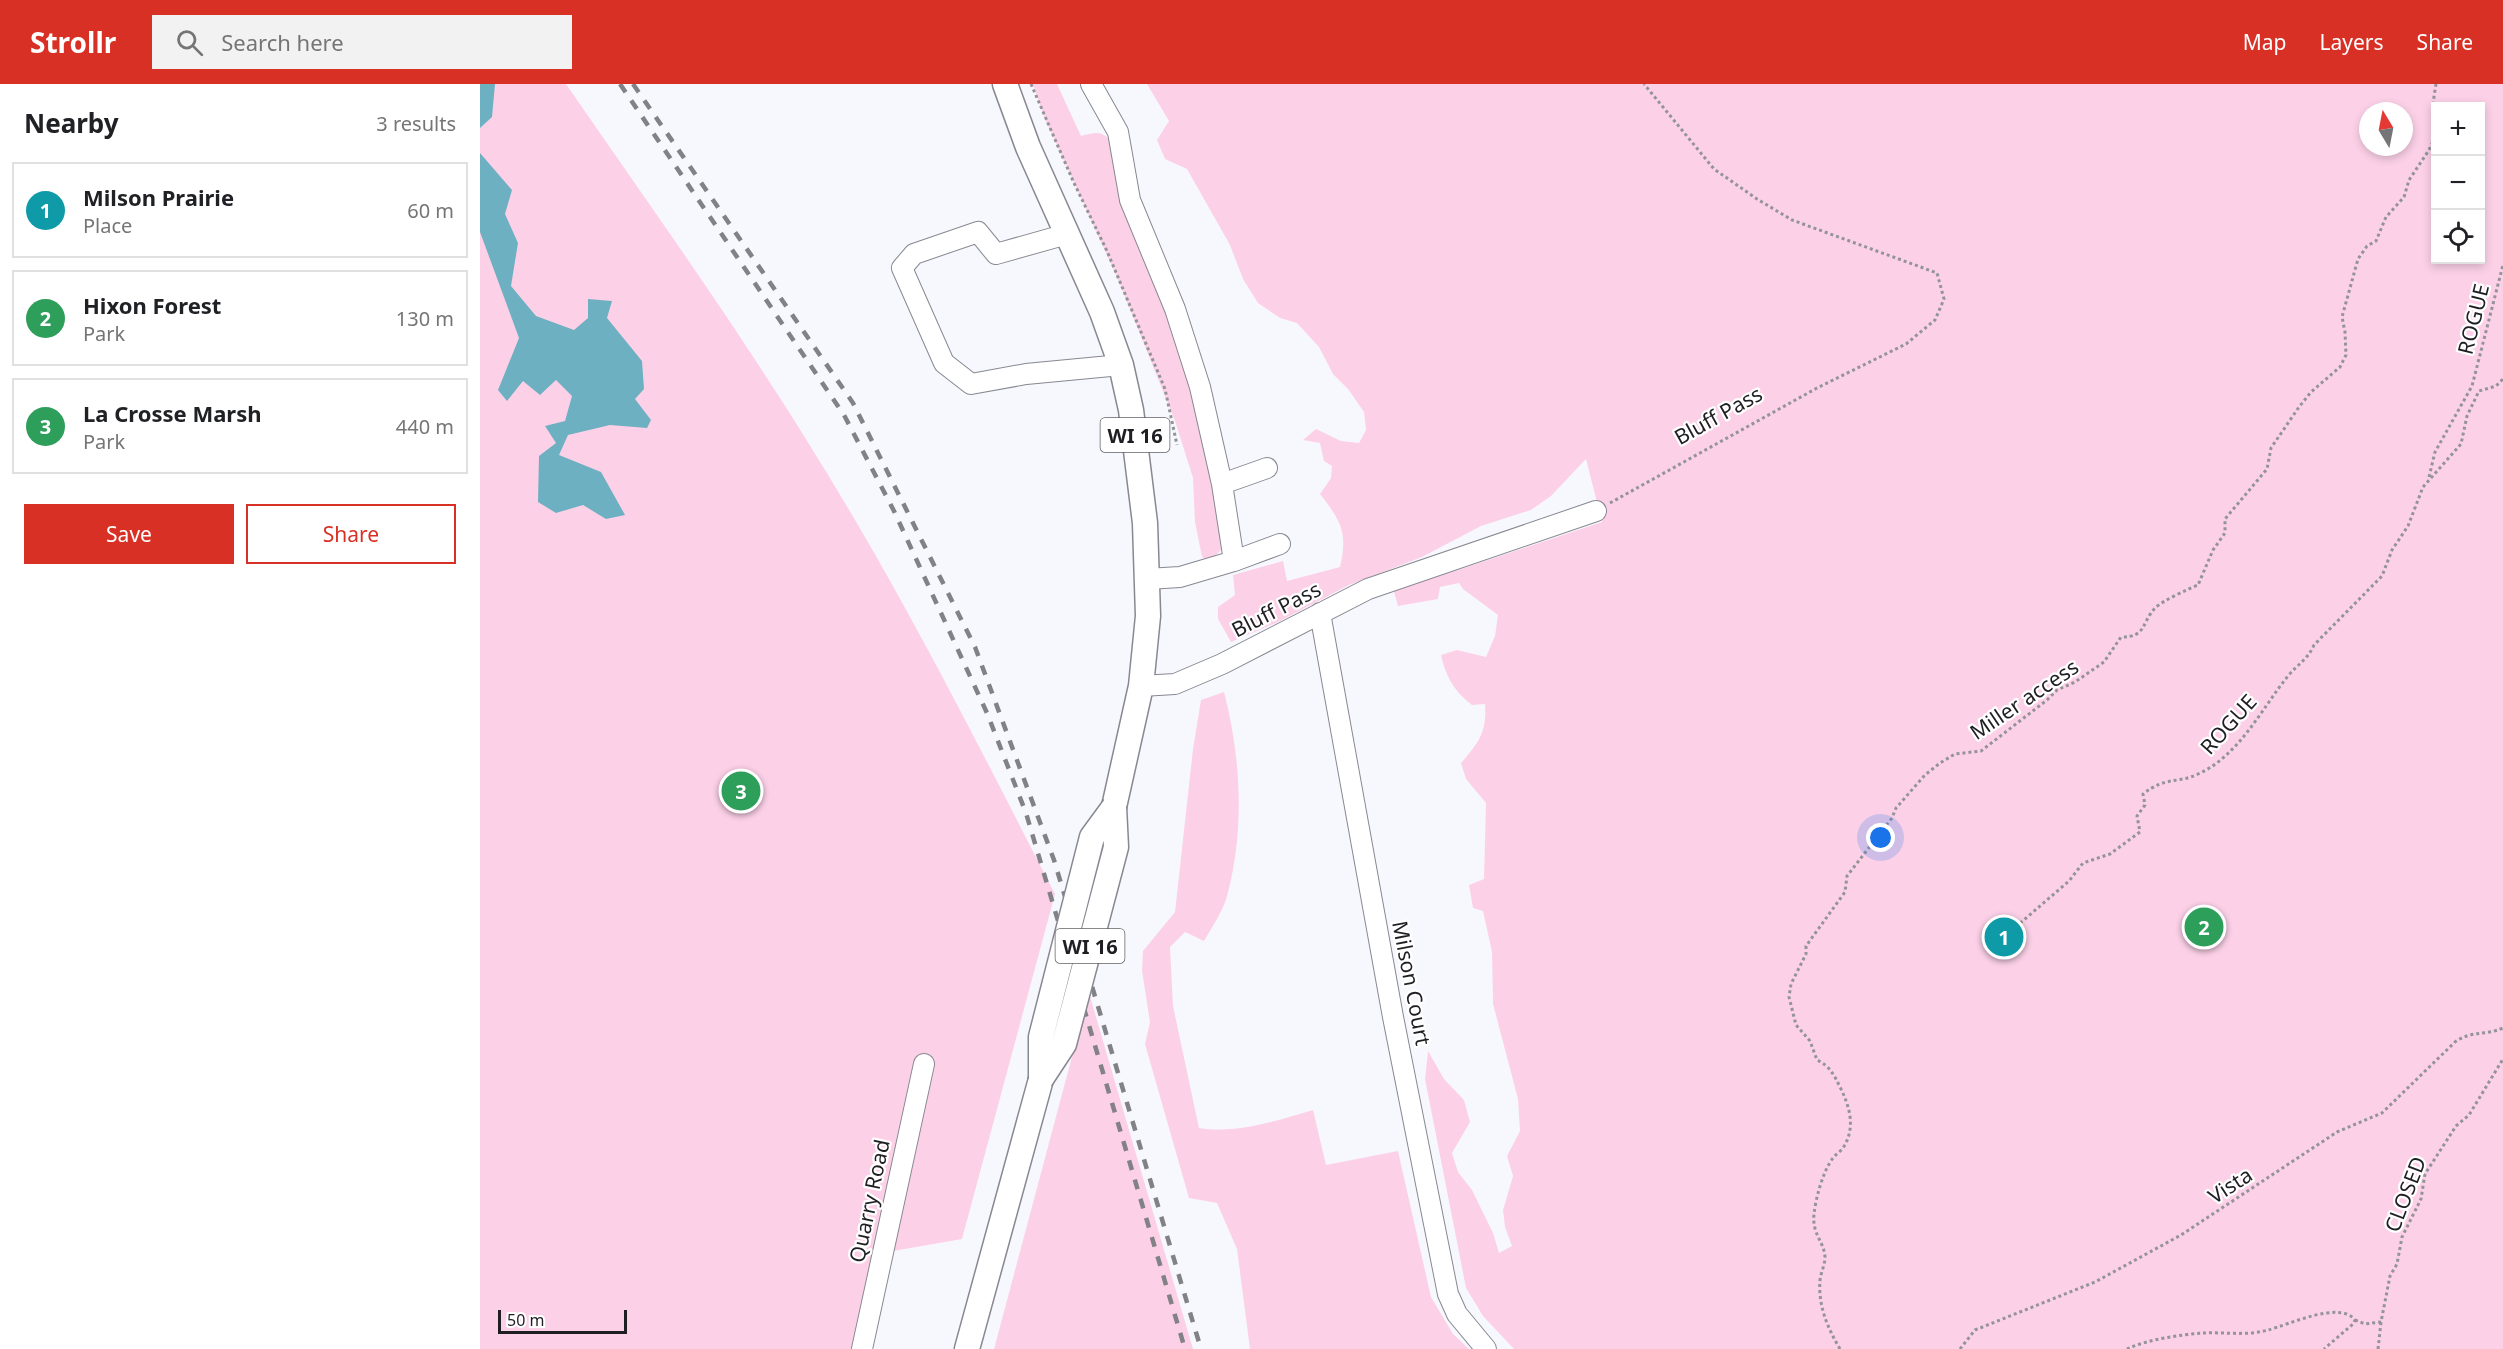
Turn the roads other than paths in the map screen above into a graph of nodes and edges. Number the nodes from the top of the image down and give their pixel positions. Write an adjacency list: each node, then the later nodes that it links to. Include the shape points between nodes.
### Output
1 (1005, 84): 3 (main road, WI 16)
2 (1091, 84): 6 (street, via 1118,132 1130,200 1179,320 1200,387)
3 (1067, 234): 4 (main road, WI 16); 4 (street, via 996,254 978,232 914,254 902,268 944,363 971,384 1026,374)
4 (1121, 365): 10 (main road, WI 16, via 1139,466)
5 (1267, 468): 6 (street)
6 (1222, 484): 9 (street)
7 (1596, 511): 11 (street, Bluff Pass, via 1368,589)
8 (1280, 544): 9 (street)
9 (1234, 561): 10 (street, via 1180,577)
10 (1147, 579): 12 (main road, WI 16, via 1148,616)
11 (1320, 614): 12 (street, Bluff Pass, via 1175,684); 16 (street, Milson Court, via 1448,1294 1457,1314)
12 (1141, 686): 15 (main road, WI 16, bridge, via 1114,807 1116,847 1064,1044 1041,1079)
13 (924, 1064): 14 (street, Quarry Road)
14 (862, 1349)
15 (967, 1349)
16 (1486, 1349)

